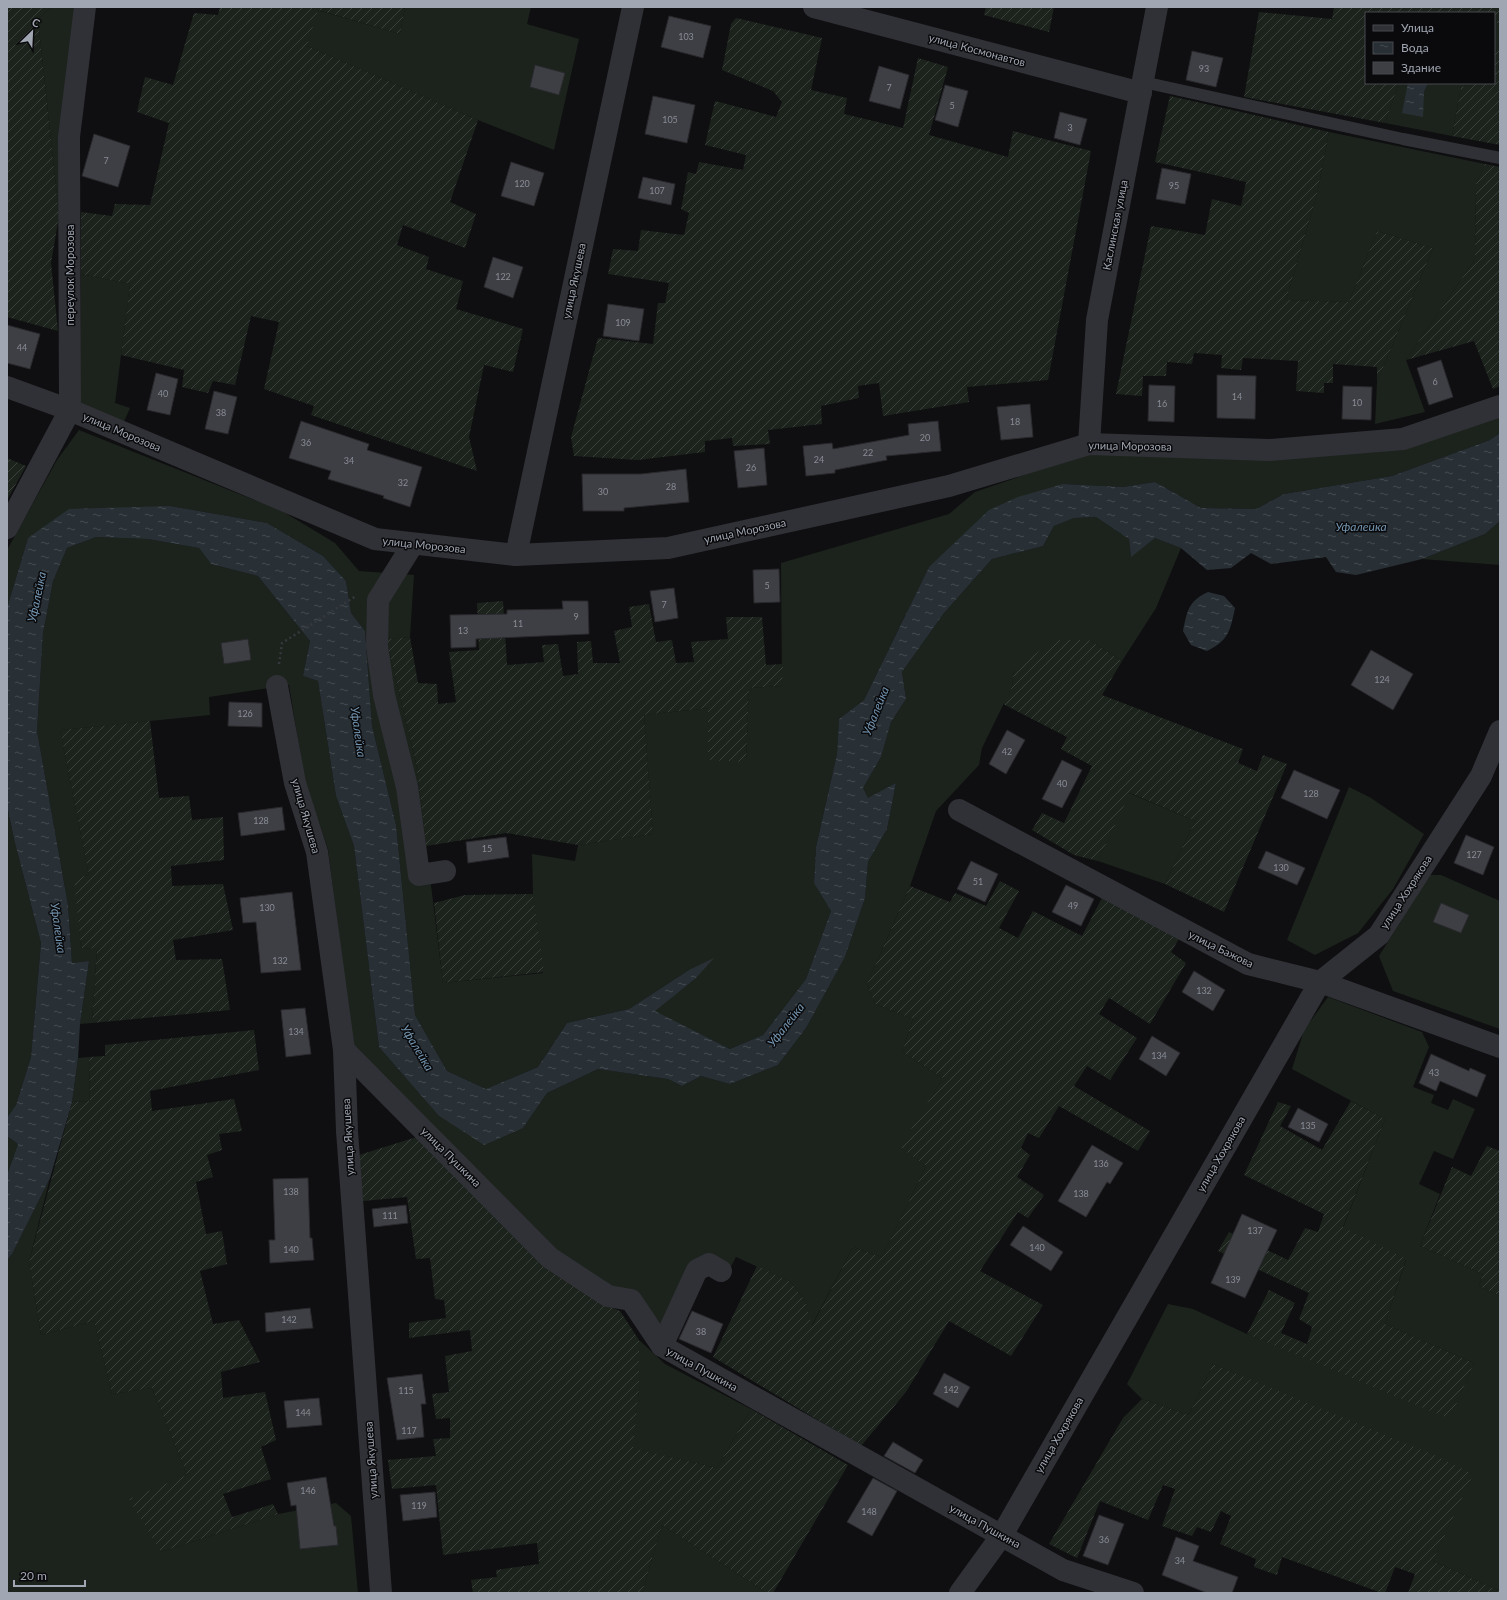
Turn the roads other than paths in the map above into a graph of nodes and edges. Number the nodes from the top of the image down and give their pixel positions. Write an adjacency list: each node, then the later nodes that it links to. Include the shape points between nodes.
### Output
1 (85, 7): 9 (street, переулок Морозова, via 69,137)
2 (633, 7): 13 (street, улица Якушева)
3 (814, 7): 5 (street, улица Космонавтов)
4 (1157, 7): 5 (street, Каслинская улица)
5 (1142, 88): 6 (lane); 10 (street, Каслинская улица, via 1097,320)
6 (1500, 158)
7 (7, 387): 9 (street, улица Морозова)
8 (1500, 406): 10 (street, улица Морозова, via 1403,439 1268,450)
9 (70, 410): 11 (street, переулок Морозова); 12 (street, улица Морозова, via 374,540)
10 (1089, 444): 13 (street, улица Морозова, via 949,486 668,548)
11 (7, 528)
12 (413, 544): 13 (street, улица Морозова); 17 (street, via 378,600 377,646 384,695 407,788 419,875)
13 (516, 555)
14 (277, 686): 20 (street, улица Якушева, via 295,782 317,852)
15 (1500, 731): 18 (street, улица Хохрякова, via 1481,776 1379,935)
16 (959, 810): 18 (street, улица Бажова, via 1248,964)
17 (445, 871)
18 (1320, 982): 19 (street, улица Бажова); 23 (street, улица Хохрякова)
19 (1500, 1047)
20 (344, 1050): 22 (street, улица Пушкина, via 550,1258 608,1296 631,1300); 24 (street, улица Якушева, via 347,1130)
21 (721, 1270): 22 (street, via 709,1264 697,1270)
22 (662, 1346): 23 (street, улица Пушкина)
23 (1002, 1535): 25 (street, улица Хохрякова); 26 (street, улица Пушкина, via 1064,1570)
24 (381, 1593)
25 (960, 1593)
26 (1133, 1593)

